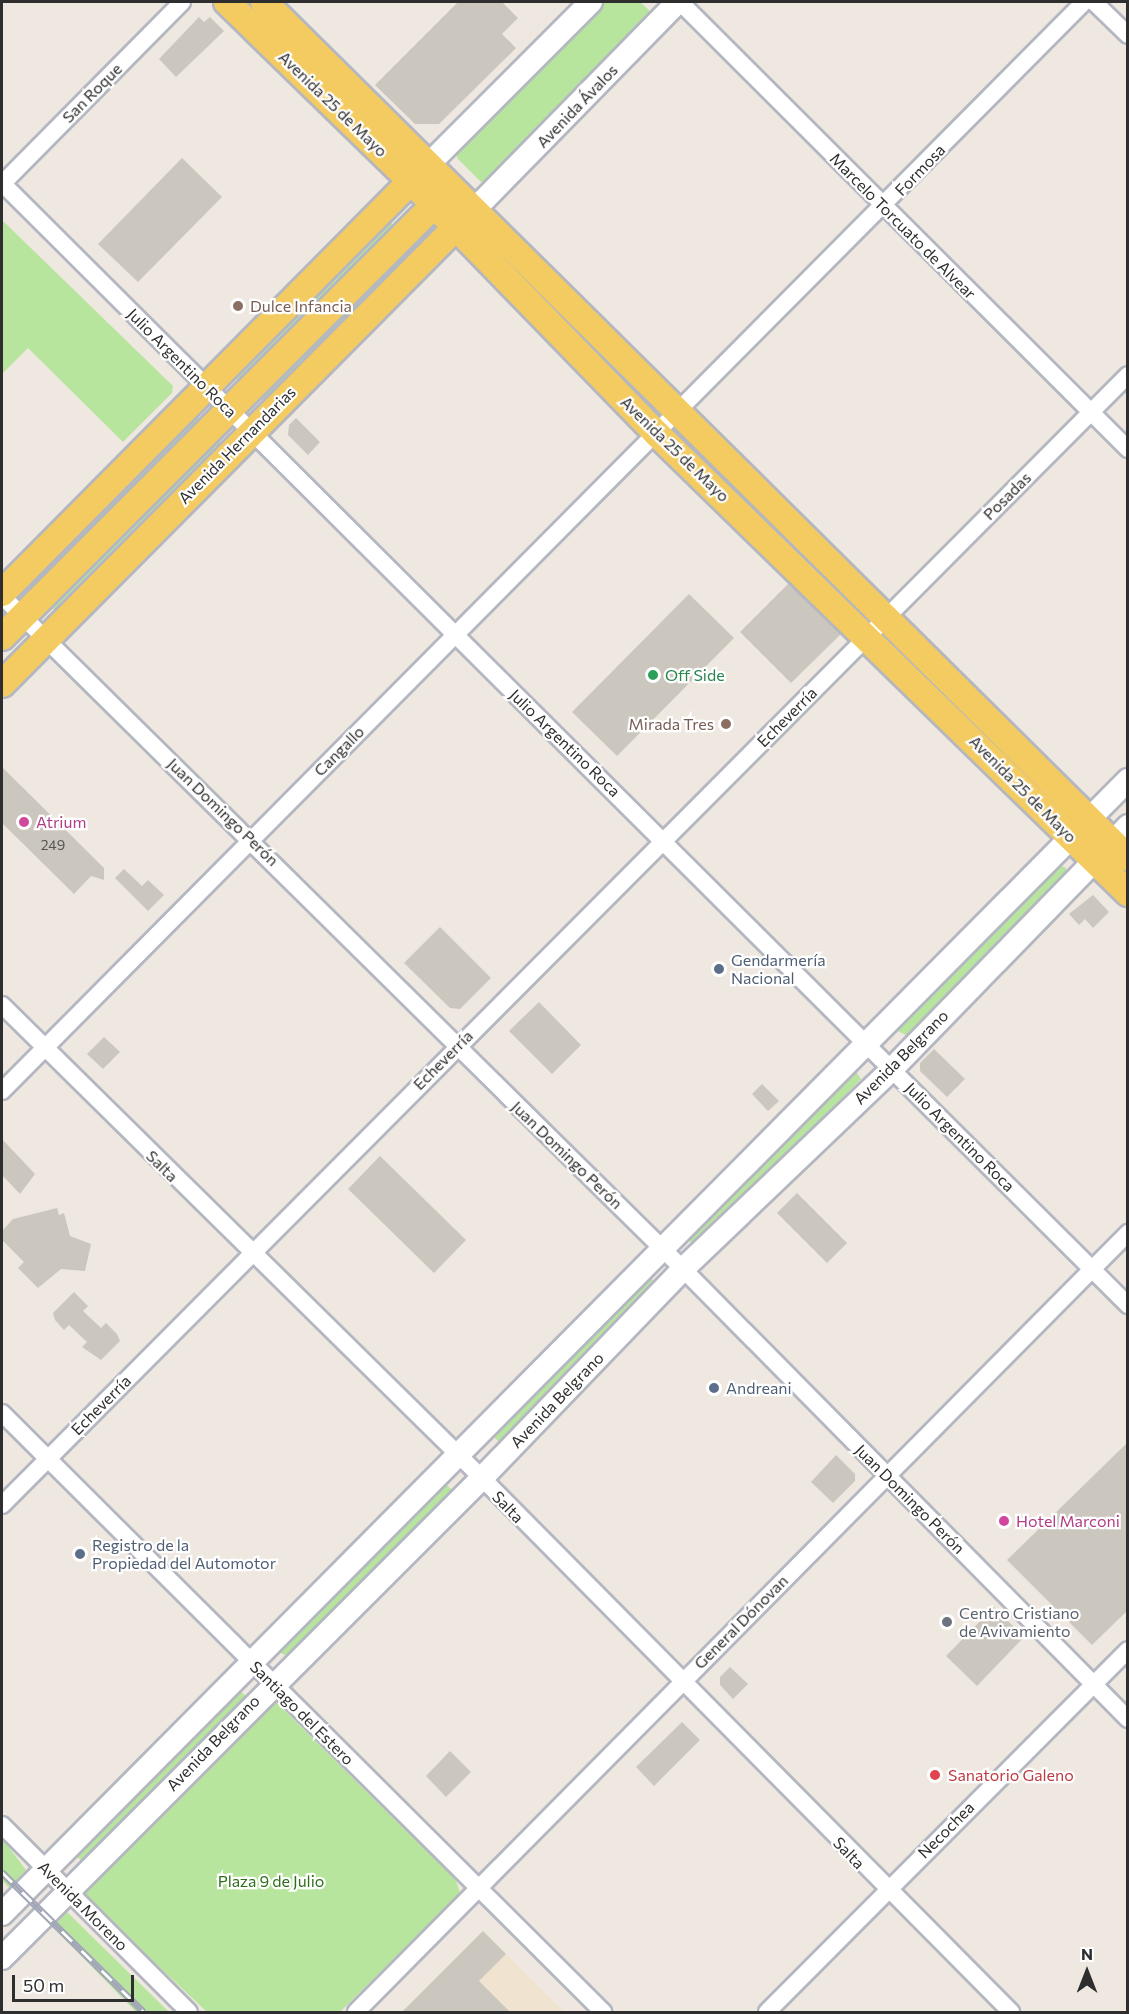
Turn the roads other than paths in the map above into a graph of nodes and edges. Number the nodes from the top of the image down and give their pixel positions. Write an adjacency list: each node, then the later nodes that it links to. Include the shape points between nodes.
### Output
1 (182, 2): 10 (street, San Roque)
2 (227, 2): 9 (main road, Avenida 25 de Mayo)
3 (264, 2): 9 (main road, Avenida 25 de Mayo)
4 (591, 2): 9 (main road)
5 (679, 2): 12 (street, Marcelo Torcuato de Alvear); 13 (main road, Avenida Ávalos)
6 (1084, 2): 12 (street, Formosa)
7 (1094, 2): 8 (street)
8 (1128, 35)
9 (420, 173): 11 (main road, Avenida 25 de Mayo); 13 (main road, Avenida 25 de Mayo); 16 (main road)
10 (2, 183): 16 (street, Julio Argentino Roca)
11 (434, 205): 14 (main road, Avenida 25 de Mayo); 17 (main road, Avenida Hernandarias)
12 (883, 207): 18 (street, Formosa); 19 (street, Marcelo Torcuato de Alvear)
13 (475, 209): 14 (main road, Avenida Hernandarias); 18 (main road, Avenida 25 de Mayo)
14 (456, 226): 20 (main road, Avenida Hernandarias); 21 (main road, Avenida 25 de Mayo)
15 (1128, 375): 19 (street, Posadas)
16 (208, 388): 17 (street, Julio Argentino Roca); 23 (main road)
17 (229, 410): 20 (street, Julio Argentino Roca); 24 (main road, Avenida Hernandarias)
18 (678, 413): 21 (street, Cangallo); 25 (main road, Avenida 25 de Mayo)
19 (1090, 413): 22 (street, Marcelo Torcuato de Alvear); 25 (street, Posadas)
20 (250, 429): 26 (street, Julio Argentino Roca); 29 (main road, Avenida Hernandarias)
21 (657, 434): 26 (street, Cangallo); 27 (main road, Avenida 25 de Mayo)
22 (1128, 449)
23 (2, 594): 24 (street, Juan Domingo Perón)
24 (22, 617): 28 (main road, Avenida Hernandarias); 29 (street, Juan Domingo Perón)
25 (886, 617): 27 (street, Echeverría); 32 (main road, Avenida 25 de Mayo)
26 (455, 636): 34 (street, Cangallo); 35 (street, Julio Argentino Roca)
27 (868, 636): 33 (main road, Avenida 25 de Mayo); 35 (street, Echeverría)
28 (2, 637)
29 (46, 640): 30 (main road, Avenida Hernandarias); 34 (street, Juan Domingo Perón)
30 (2, 684)
31 (1128, 780): 32 (main road, Avenida Belgrano)
32 (1088, 819): 33 (main road, Avenida Belgrano); 36 (main road, Avenida 25 de Mayo)
33 (1071, 838): 36 (main road, Avenida 25 de Mayo); 39 (main road, Avenida Belgrano)
34 (251, 839): 40 (street, Juan Domingo Perón); 41 (street, Cangallo)
35 (664, 840): 39 (street, Julio Argentino Roca); 40 (street, Echeverría)
36 (1115, 846): 37 (main road, Avenida 25 de Mayo); 42 (main road, Avenida Belgrano)
37 (1128, 893)
38 (2, 1005): 41 (street, Salta)
39 (866, 1042): 42 (street, Julio Argentino Roca); 45 (main road, Avenida Belgrano)
40 (456, 1047): 45 (street, Juan Domingo Perón); 46 (street, Echeverría)
41 (45, 1048): 43 (street, Cangallo); 46 (street, Salta)
42 (892, 1069): 47 (main road, Avenida Belgrano); 48 (street, Julio Argentino Roca)
43 (2, 1091)
44 (1128, 1233): 48 (street, General Dónovan)
45 (661, 1247): 47 (street, Juan Domingo Perón); 51 (main road, Avenida Belgrano)
46 (250, 1255): 51 (street, Salta); 52 (street, Echeverría)
47 (684, 1269): 53 (main road, Avenida Belgrano); 54 (street, Juan Domingo Perón)
48 (1092, 1269): 49 (street, Julio Argentino Roca); 54 (street, General Dónovan)
49 (1128, 1305)
50 (2, 1413): 52 (street, Santiago del Estero)
51 (456, 1452): 53 (street, Salta); 57 (main road, Avenida Belgrano)
52 (47, 1459): 55 (street, Echeverría); 57 (street, Santiago del Estero)
53 (482, 1478): 58 (street, Salta); 59 (main road, Avenida Belgrano)
54 (888, 1478): 58 (street, General Dónovan); 60 (street, Juan Domingo Perón)
55 (2, 1505)
56 (1128, 1650): 60 (street, Necochea)
57 (249, 1661): 59 (street, Santiago del Estero); 63 (main road, Avenida Belgrano)
58 (683, 1680): 65 (street, Salta); 66 (street, General Dónovan)
59 (272, 1683): 64 (main road, Avenida Belgrano); 66 (street, Santiago del Estero)
60 (1094, 1684): 61 (street, Juan Domingo Perón); 65 (street, Necochea)
61 (1128, 1719)
62 (2, 1825): 63 (street, Avenida Moreno)
63 (46, 1870): 64 (street, Avenida Moreno); 67 (main road, Avenida Belgrano)
64 (67, 1889): 68 (main road, Avenida Belgrano); 69 (street, Avenida Moreno)
65 (885, 1889): 72 (street, Necochea); 73 (street, Salta)
66 (477, 1891): 70 (street, General Dónovan); 71 (street, Santiago del Estero)
67 (2, 1914)
68 (2, 1958)
69 (189, 2013)
70 (356, 2013)
71 (603, 2013)
72 (767, 2013)
73 (1011, 2013)

